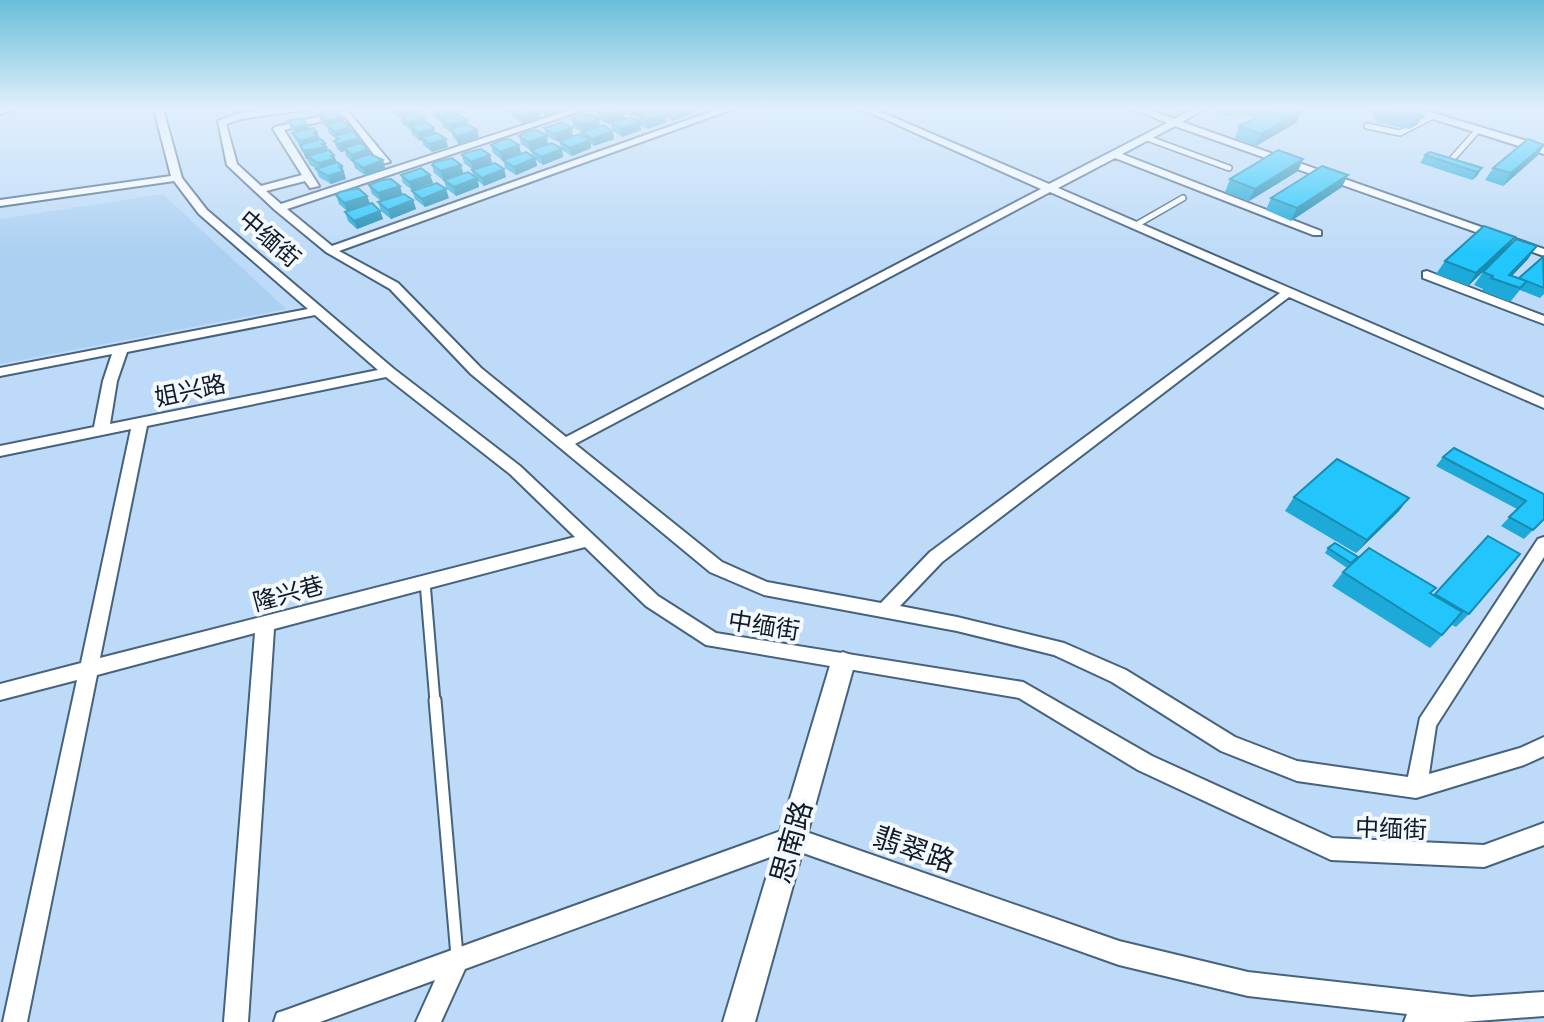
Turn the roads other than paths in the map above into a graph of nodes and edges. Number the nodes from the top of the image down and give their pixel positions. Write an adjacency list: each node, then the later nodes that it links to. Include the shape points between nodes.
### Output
1 (171, 157): 14 (street, 中缅街)
2 (230, 157): 16 (street, via 232,165)
3 (295, 157): 16 (street, via 310,182)
4 (400, 157): 12 (street)
5 (438, 157): 12 (street)
6 (594, 157): 22 (street)
7 (978, 157): 15 (street)
8 (1113, 157): 15 (street)
9 (1120, 157): 21 (street)
10 (1198, 157): 13 (lane)
11 (1271, 157): 23 (street)
12 (413, 165): 19 (street)
13 (1229, 168)
14 (177, 178): 18 (street); 26 (street, 中缅街, via 203,212)
15 (1051, 188): 20 (street); 34 (street)
16 (261, 189): 19 (street)
17 (1183, 198): 20 (lane)
18 (0, 203)
19 (279, 208): 22 (street)
20 (1136, 225): 25 (street)
21 (1317, 233)
22 (330, 250): 34 (street, via 394,286 476,371)
23 (1544, 253)
24 (1427, 275): 27 (street)
25 (1290, 291): 31 (street); 39 (street, via 936,557)
26 (318, 311): 28 (street); 30 (street, 中缅街)
27 (1544, 320)
28 (121, 349): 29 (street); 33 (street)
29 (0, 372)
30 (389, 372): 32 (street, 姐兴路); 36 (street, 中缅街, via 515,470)
31 (1544, 403)
32 (140, 423): 33 (street, 姐兴路); 42 (street)
33 (101, 431): 35 (street, 姐兴路)
34 (566, 443): 39 (street, via 716,567 764,588)
35 (0, 451)
36 (588, 540): 38 (street, 隆兴巷); 41 (street, 中缅街, via 652,601 712,640)
37 (1544, 543): 45 (street, via 1427,724)
38 (425, 582): 40 (street, 隆兴巷); 48 (lane)
39 (883, 612): 45 (street, via 1057,648 1119,676 1228,744 1297,771)
40 (265, 623): 42 (street, 隆兴巷); 52 (street)
41 (843, 662): 46 (street, 中缅街, via 1023,690 1145,763 1331,849 1484,856); 47 (street, 思南路)
42 (88, 669): 43 (street, 隆兴巷); 51 (street)
43 (0, 692)
44 (1544, 746): 45 (street)
45 (1416, 788)
46 (1544, 834)
47 (792, 838): 48 (street); 50 (street, 翡翠路, via 1119,953 1248,984); 55 (street, 思南路)
48 (457, 959): 53 (street); 54 (street)
49 (1544, 1004): 50 (street, 翡翠路)
50 (1474, 1016): 56 (street)
51 (15, 1022)
52 (236, 1022)
53 (286, 1022)
54 (428, 1022)
55 (739, 1022)
56 (1416, 1022)

